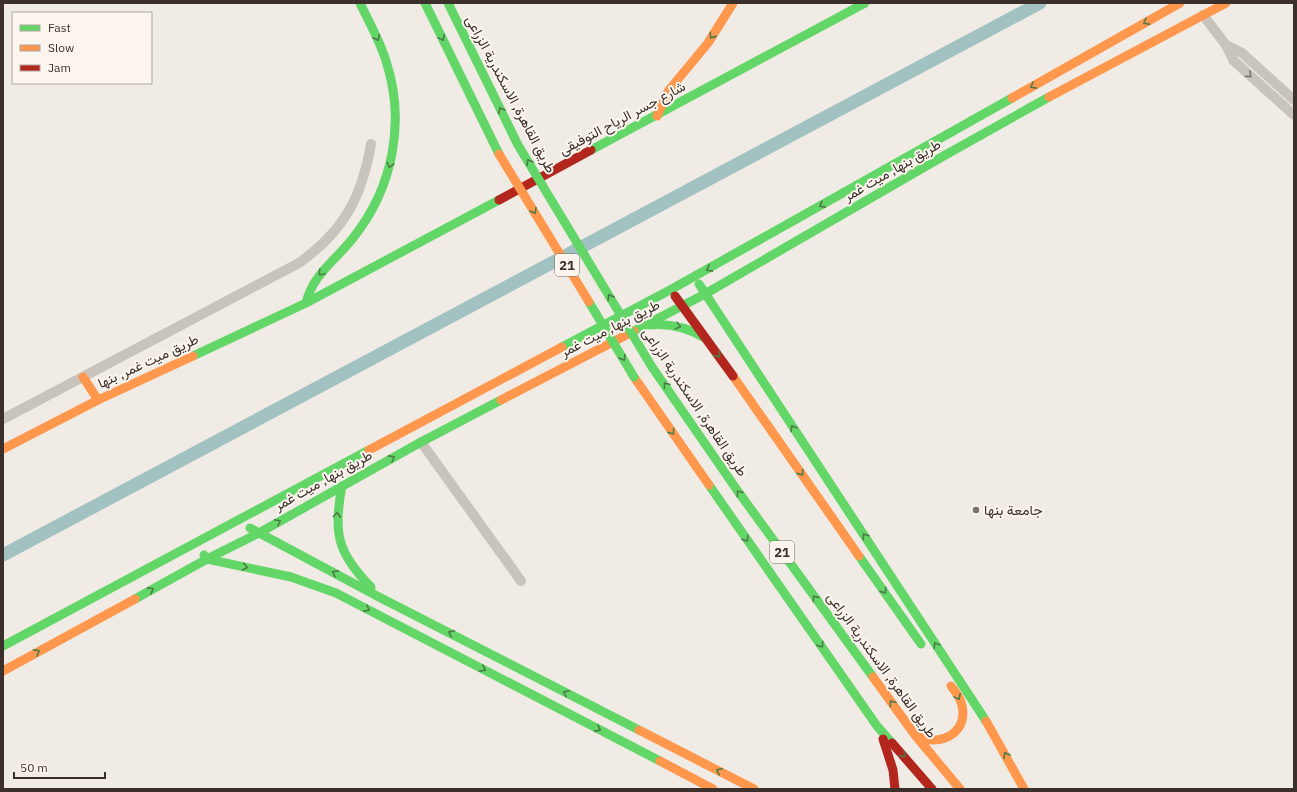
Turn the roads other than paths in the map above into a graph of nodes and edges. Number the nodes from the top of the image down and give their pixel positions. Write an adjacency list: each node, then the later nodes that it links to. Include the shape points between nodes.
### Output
1 (360, 3): 17 (main road, one-way to 17, via 380,45 392,79 396,114 394,150 385,183 371,212 353,238 313,281)
2 (425, 3): 37 (main road, 21, one-way to 37, bridge, via 499,154 634,376)
3 (448, 3): 38 (main road, طريق القاهرة, الاسكندرية الزراعى / 21, one-way to 3, bridge, via 737,490 652,367 518,145)
4 (733, 3): 11 (main road, one-way to 11, via 699,54 670,88)
5 (865, 3): 11 (main road, شارع جسر الرياح التوفيقى)
6 (1180, 3): 14 (main road, طريق بنها, ميت غمر, one-way to 14)
7 (1226, 3): 8 (main road, طريق بنها, ميت غمر)
8 (1203, 15): 9 (street); 16 (main road, طريق بنها, ميت غمر, via 1068,86)
9 (1226, 45): 10 (street, via 1242,53); 12 (street, one-way to 12, via 1237,64)
10 (1294, 100)
11 (657, 116): 17 (main road, شارع جسر الرياح التوفيقى)
12 (1294, 116)
13 (371, 144): 21 (street, via 368,165 356,200 341,224 322,246 299,263)
14 (694, 277): 15 (main road, طريق بنها, ميت غمر); 16 (main road)
15 (670, 290): 18 (main road); 27 (main road, طريق بنها, ميت غمر)
16 (705, 294): 18 (main road, طريق بنها, ميت غمر); 44 (main road, one-way to 16, via 982,715)
17 (306, 303): 22 (main road, طريق ميت غمر, بنها)
18 (682, 306): 19 (main road, طريق بنها, ميت غمر); 20 (main road)
19 (645, 325): 20 (main road, one-way to 20, via 672,325 690,330); 24 (main road, طريق بنها, ميت غمر)
20 (708, 340): 34 (main road, one-way to 34)
21 (83, 377): 22 (main road); 23 (street)
22 (98, 400): 25 (main road, طريق ميت غمر, بنها)
23 (3, 419)
24 (421, 442): 26 (main road, طريق بنها, ميت غمر, one-way to 24); 31 (street)
25 (3, 449)
26 (342, 486): 28 (main road, طريق بنها, ميت غمر, one-way to 26); 32 (main road, one-way to 26, via 352,567 339,541 337,512)
27 (236, 521): 28 (main road); 29 (main road, طريق بنها, ميت غمر)
28 (258, 532): 30 (main road, طريق بنها, ميت غمر); 32 (main road, one-way to 28)
29 (195, 542): 30 (main road); 33 (main road, طريق بنها, ميت غمر)
30 (207, 559): 35 (main road, طريق بنها, ميت غمر, one-way to 30); 39 (main road, one-way to 39, via 291,577 336,593)
31 (521, 581)
32 (379, 597): 40 (main road, one-way to 32)
33 (3, 646)
34 (928, 653)
35 (3, 671)
36 (946, 678): 38 (main road, one-way to 38, via 962,706 960,724 949,737 940,740 922,739)
37 (877, 726): 41 (main road, via 892,760); 42 (main road, 21, one-way to 42)
38 (915, 734): 43 (main road, طريق القاهرة, الاسكندرية الزراعى / 21)
39 (713, 789)
40 (754, 789)
41 (895, 789)
42 (932, 789)
43 (960, 789)
44 (1024, 789)

